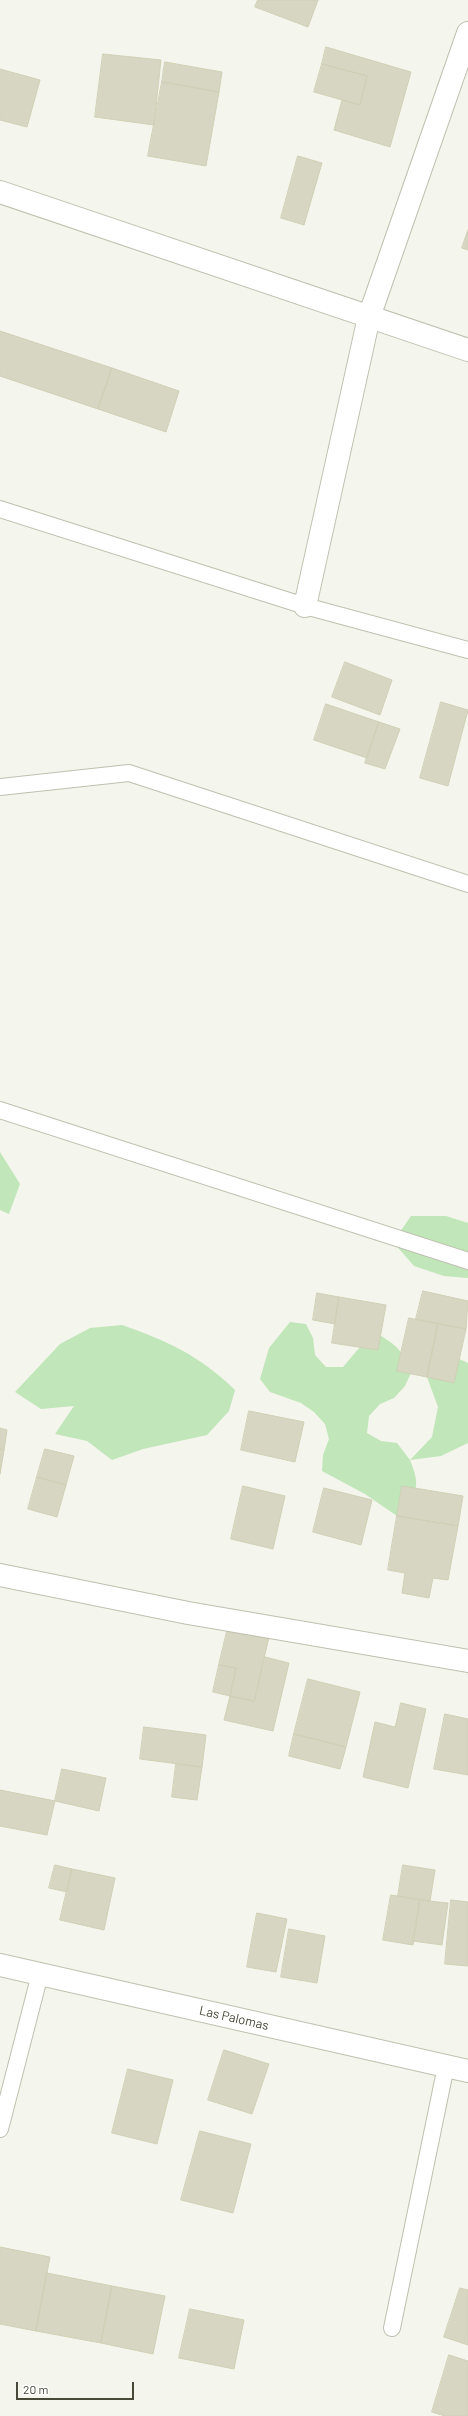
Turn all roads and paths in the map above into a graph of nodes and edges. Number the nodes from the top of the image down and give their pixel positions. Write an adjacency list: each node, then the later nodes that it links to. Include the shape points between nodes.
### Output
1 (468, 33): 3 (street)
2 (0, 192): 3 (street)
3 (369, 317): 4 (street); 6 (street)
4 (468, 350)
5 (0, 508): 6 (lane)
6 (305, 606): 7 (lane)
7 (468, 650)
8 (0, 787): 9 (lane, via 130,772)
9 (468, 884)
10 (0, 1110): 11 (lane)
11 (468, 1261)
12 (0, 1574): 13 (street, via 188,1613)
13 (468, 1661)
14 (0, 1965): 15 (street, Las Palomas)
15 (40, 1974): 16 (street, Las Palomas); 18 (lane)
16 (446, 2066): 17 (street, Las Palomas); 19 (lane)
17 (468, 2071)
18 (0, 2129)
19 (392, 2328)

